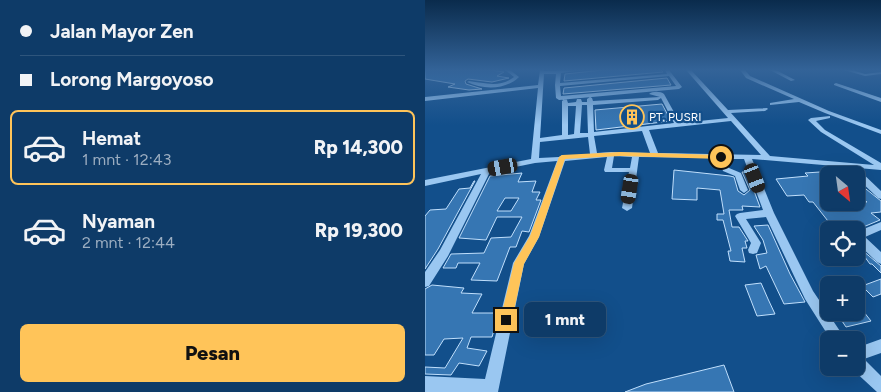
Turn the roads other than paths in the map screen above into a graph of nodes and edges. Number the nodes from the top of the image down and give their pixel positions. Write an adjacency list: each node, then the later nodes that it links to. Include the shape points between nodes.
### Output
1 (494, 88): 11 (street)
2 (512, 88): 10 (street)
3 (524, 88): 10 (street)
4 (541, 88): 29 (street)
5 (558, 88): 16 (street)
6 (676, 88): 16 (street)
7 (702, 88): 21 (street)
8 (773, 88): 14 (street)
9 (849, 88): 15 (street)
10 (519, 89): 11 (street)
11 (481, 93): 12 (street)
12 (425, 99)
13 (664, 100): 18 (street); 18 (street, via 659,94); 23 (street)
14 (800, 100): 19 (street); 25 (street)
15 (881, 100)
16 (563, 101): 17 (street); 28 (street)
17 (579, 102): 18 (street); 27 (street)
18 (589, 103): 26 (street)
19 (772, 104)
20 (765, 109): 21 (street)
21 (728, 117): 23 (street); 36 (street)
22 (828, 117): 42 (street, via 811,120)
23 (678, 125): 24 (street)
24 (645, 129): 26 (street); 33 (street)
25 (881, 132)
26 (591, 135): 27 (street); 32 (street)
27 (577, 136): 28 (street)
28 (565, 137): 29 (street)
29 (537, 140): 37 (street)
30 (611, 154): 31 (street); 32 (street); 40 (street, via 608,170)
31 (636, 154): 33 (street); 40 (street)
32 (594, 155): 34 (street)
33 (655, 155): 35 (street)
34 (562, 157): 37 (street); 59 (street, via 534,237 519,263)
35 (721, 157): 36 (street); 45 (street, via 726,169 738,175)
36 (757, 159): 38 (street); 42 (street); 48 (street)
37 (535, 161): 39 (street)
38 (820, 167)
39 (487, 170): 44 (street); 52 (street, via 444,253)
40 (633, 170): 47 (street)
41 (865, 171): 42 (street)
42 (880, 171)
43 (865, 181): 46 (street)
44 (425, 183)
45 (744, 190)
46 (881, 196)
47 (627, 208)
48 (769, 213): 50 (street, via 740,216 756,243); 53 (street, via 809,296)
49 (881, 226): 51 (street, via 857,236)
50 (753, 250)
51 (881, 259)
52 (425, 282)
53 (833, 331)
54 (881, 346): 55 (street)
55 (865, 352)
56 (865, 371): 58 (street)
57 (425, 384): 59 (street)
58 (881, 386)
59 (490, 390)

